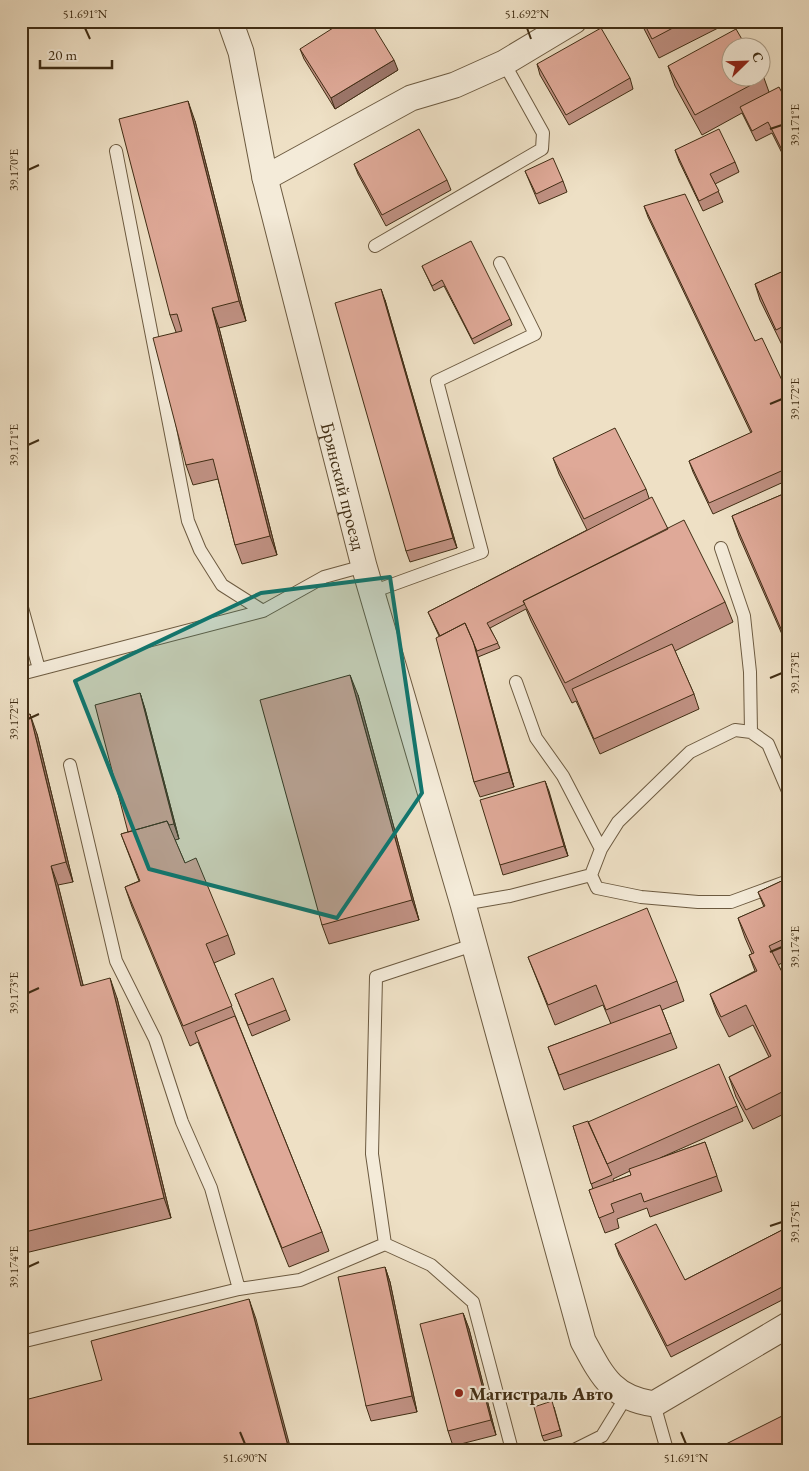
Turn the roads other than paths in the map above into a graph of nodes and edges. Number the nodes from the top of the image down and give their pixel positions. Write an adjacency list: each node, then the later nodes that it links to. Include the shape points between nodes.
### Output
1 (230, 21): 5 (street, Брянский проезд, via 241,52)
2 (574, 21): 3 (street)
3 (504, 63): 5 (street, via 455,86 411,98); 6 (lane, via 544,133 542,149)
4 (116, 151): 12 (lane, via 188,522 200,550 222,585)
5 (265, 178): 9 (street, Брянский проезд)
6 (375, 246)
7 (500, 263): 10 (lane, via 535,334 437,382 482,552)
8 (721, 548): 16 (lane, via 744,616 750,672)
9 (364, 566): 10 (street, Брянский проезд); 12 (lane, via 324,577)
10 (372, 592): 22 (street, Брянский проезд)
11 (21, 604): 13 (lane)
12 (263, 611): 13 (lane)
13 (39, 669): 14 (lane)
14 (21, 674)
15 (516, 682): 19 (lane, via 536,738 563,776)
16 (751, 732): 18 (lane, via 768,744); 19 (lane, via 735,730 690,752 618,822)
17 (70, 765): 25 (lane, via 116,961 155,1039 182,1122 211,1188)
18 (788, 791)
19 (601, 849): 20 (lane)
20 (591, 875): 21 (lane, via 597,888 640,897 698,902 731,902); 22 (lane, via 510,896)
21 (788, 881)
22 (463, 904): 23 (street, Брянский проезд)
23 (473, 945): 24 (lane, via 376,977 372,1154); 28 (street, Брянский проезд, via 583,1341 602,1377)
24 (385, 1244): 25 (lane, via 300,1280); 30 (lane, via 431,1265 473,1302)
25 (239, 1289): 27 (lane)
26 (788, 1325): 29 (street)
27 (21, 1342)
28 (626, 1397): 29 (street); 31 (lane, via 602,1436)
29 (654, 1404): 32 (lane)
30 (512, 1450)
31 (574, 1450)
32 (667, 1450)

